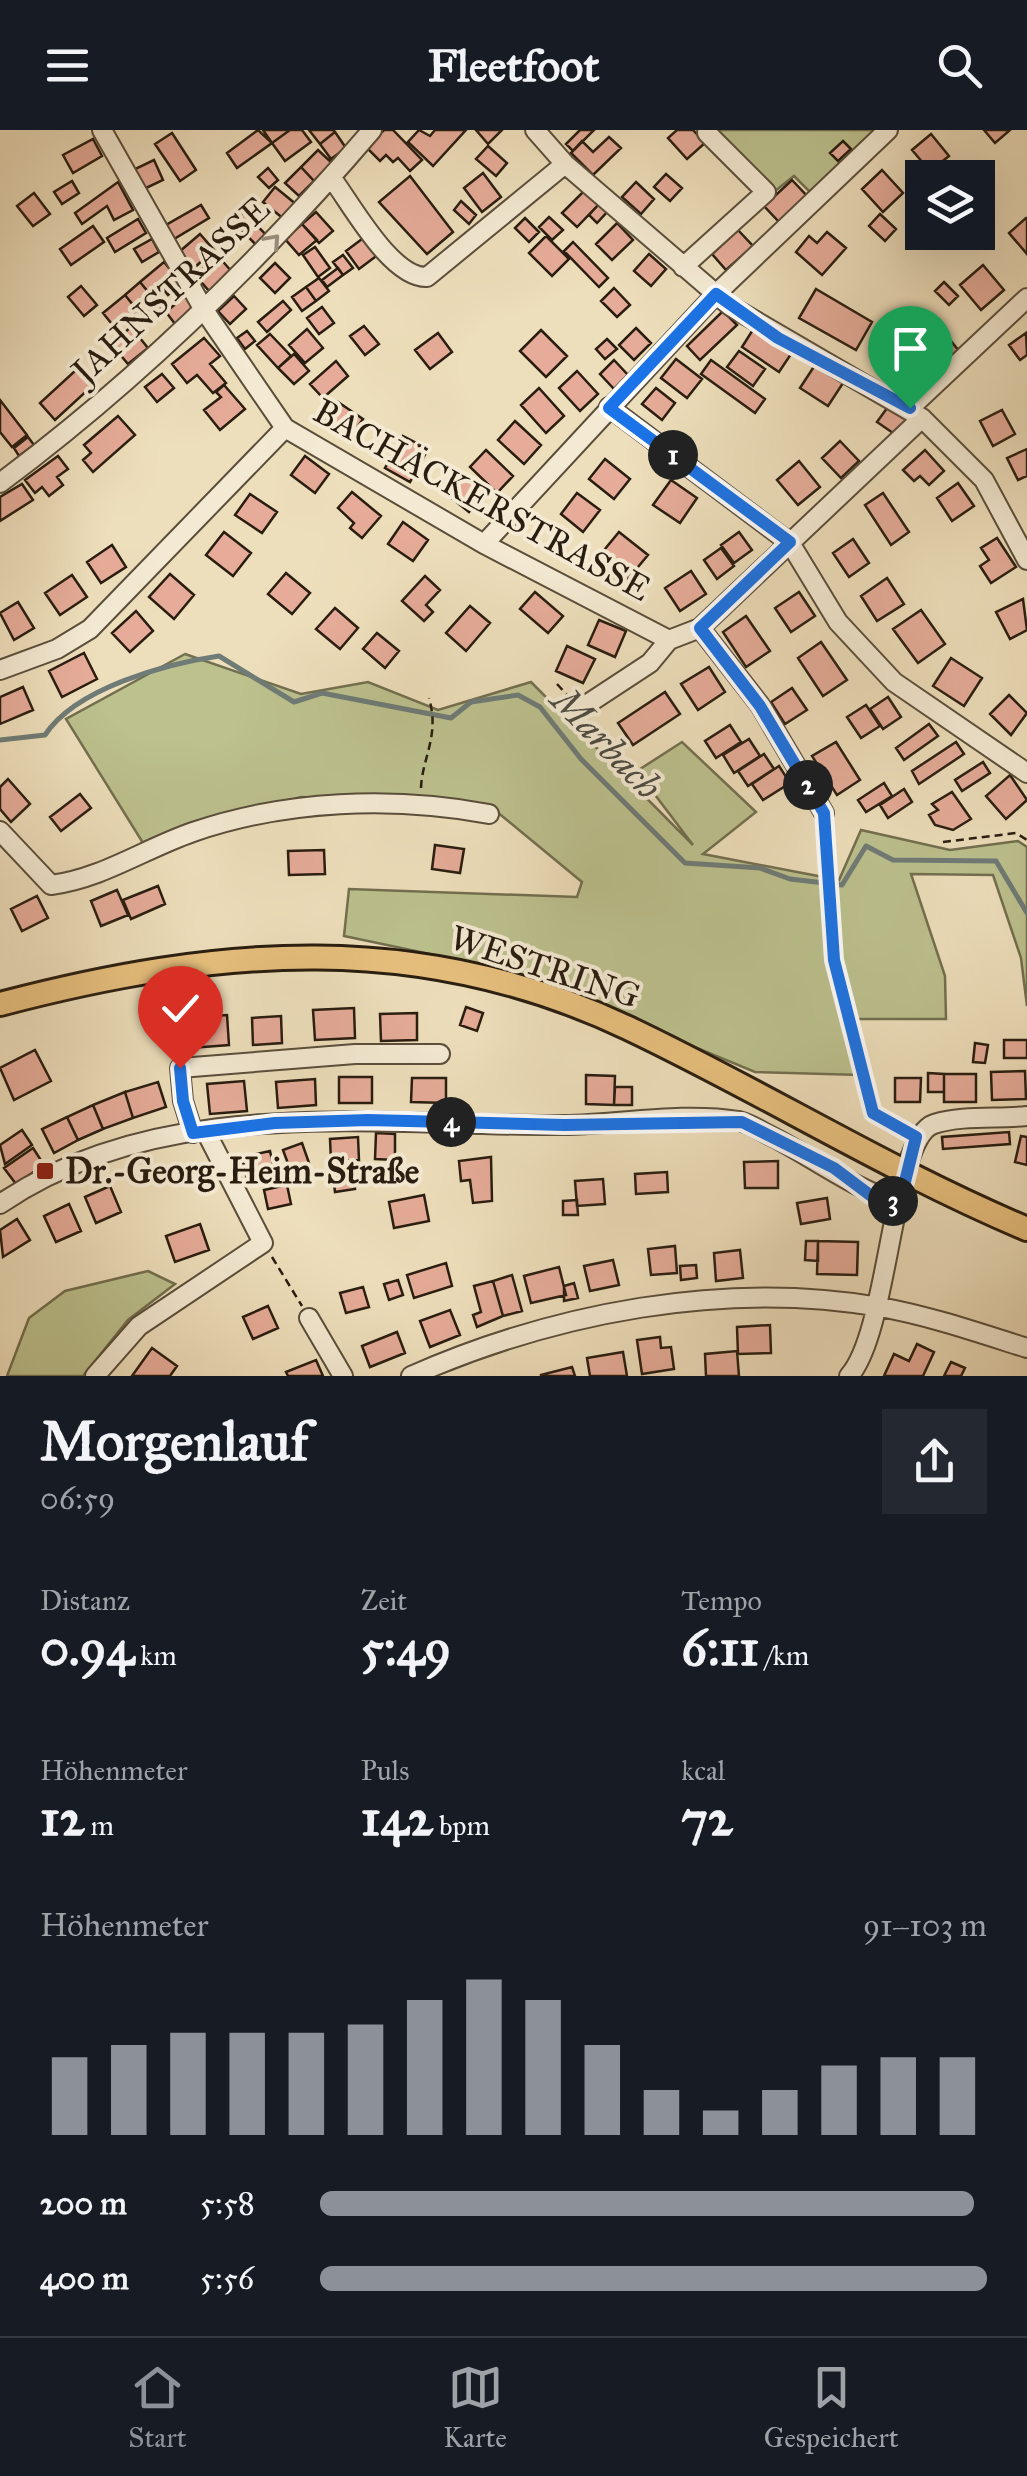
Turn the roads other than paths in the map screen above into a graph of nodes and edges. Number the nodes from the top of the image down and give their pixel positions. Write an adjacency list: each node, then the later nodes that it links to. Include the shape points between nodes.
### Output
1 (102, 130): 11 (street, BACHÄCKERSTRASSE)
2 (372, 130): 7 (street, JAHNSTRASSE)
3 (535, 130): 6 (street)
4 (888, 130): 9 (street)
5 (707, 132): 8 (street, via 766,192)
6 (566, 164): 7 (street, via 427,277 412,277 397,266); 8 (street)
7 (331, 177): 11 (street, JAHNSTRASSE, one-way to 7)
8 (683, 267): 9 (street)
9 (716, 294): 12 (street); 13 (street, via 778,338)
10 (1027, 298): 13 (street)
11 (204, 310): 14 (street, BACHÄCKERSTRASSE); 15 (street, JAHNSTRASSE)
12 (609, 408): 16 (street); 17 (street)
13 (916, 413): 16 (street); 18 (street, via 984,480)
14 (285, 428): 17 (street, BACHÄCKERSTRASSE); 21 (street, via 90,629)
15 (0, 483)
16 (790, 542): 19 (street); 23 (street, via 838,622 894,682)
17 (484, 544): 20 (street, BACHÄCKERSTRASSE)
18 (1027, 560)
19 (700, 628): 20 (street); 24 (street, via 760,706)
20 (669, 640): 22 (street, via 650,663)
21 (0, 670)
22 (580, 709)
23 (1027, 773)
24 (824, 813)
25 (489, 814): 26 (street, via 441,805 305,806 196,831 108,872 50,886)
26 (0, 831)
27 (0, 1004): 31 (main road, WESTRING, via 86,981 216,961 337,954 444,967 626,1027)
28 (440, 1054): 30 (street, via 180,1068 183,1101)
29 (1027, 1116): 31 (street, via 936,1123 916,1137)
30 (200, 1132): 32 (street, via 368,1120 742,1122 834,1168 870,1195); 33 (street, via 116,1150); 38 (street, via 263,1243 139,1326)
31 (905, 1175): 32 (street); 34 (main road, WESTRING)
32 (900, 1202): 35 (street)
33 (0, 1204)
34 (1027, 1229)
35 (880, 1307): 37 (street); 40 (street, via 748,1301 595,1314 478,1346); 41 (street)
36 (309, 1318): 39 (street)
37 (1027, 1348)
38 (95, 1376)
39 (344, 1376)
40 (411, 1376)
41 (850, 1376)

